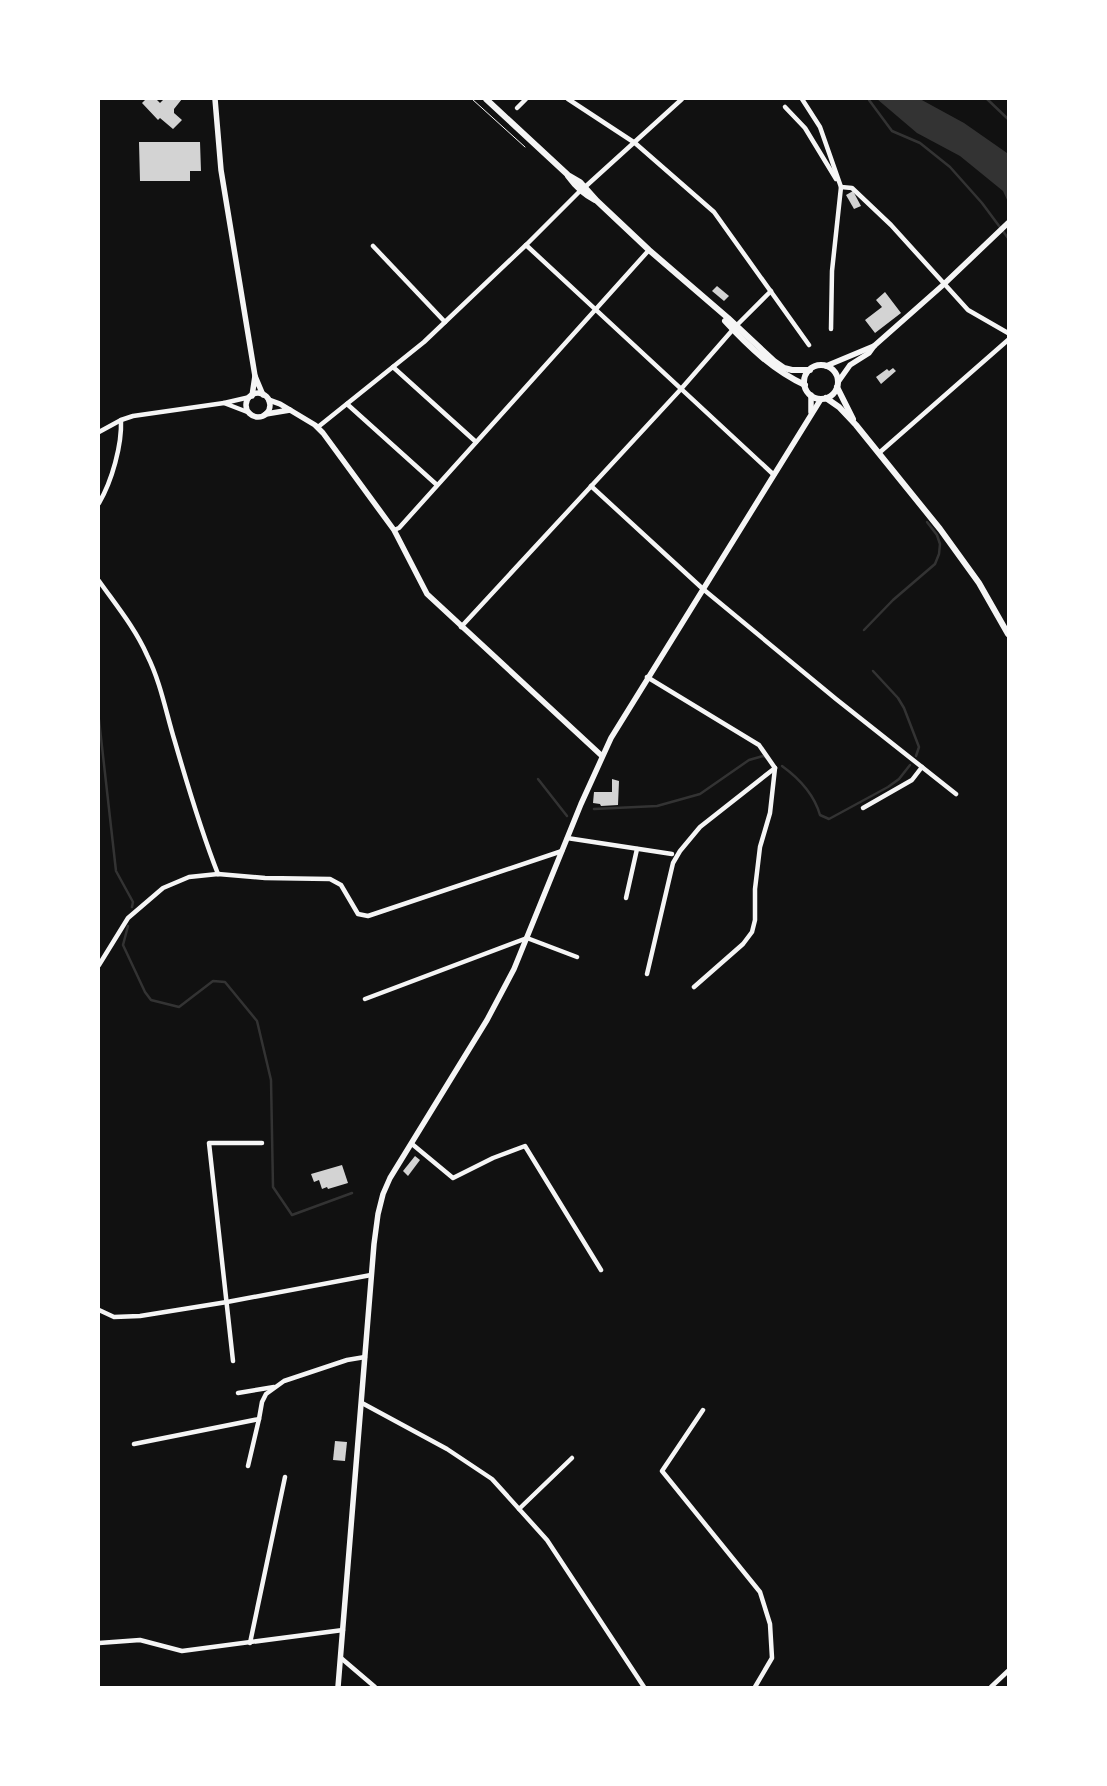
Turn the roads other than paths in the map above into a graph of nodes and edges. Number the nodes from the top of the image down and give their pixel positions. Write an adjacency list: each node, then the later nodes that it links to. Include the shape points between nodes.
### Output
1 (215, 99): 29 (street, via 222,170)
2 (486, 99): 11 (main road)
3 (526, 99): 8 (street)
4 (568, 99): 9 (street)
5 (682, 99): 9 (street)
6 (802, 99): 10 (street, via 820,126)
7 (785, 107): 10 (street, via 805,128)
8 (517, 108)
9 (635, 143): 11 (street); 17 (street, via 714,212)
10 (841, 187): 16 (street, via 852,188 891,225); 21 (street, via 832,271)
11 (582, 189): 13 (street); 15 (main road)
12 (1008, 223): 16 (street)
13 (526, 245): 18 (street); 19 (street)
14 (373, 246): 19 (street)
15 (649, 250): 18 (street); 20 (main road)
16 (943, 285): 22 (street, via 968,310); 25 (street)
17 (771, 291): 20 (street); 24 (street)
18 (596, 309): 32 (street); 48 (street)
19 (445, 322): 27 (street)
20 (735, 328): 28 (main road, via 784,368); 30 (main road, via 782,374); 32 (street)
21 (831, 329)
22 (1008, 333)
23 (1008, 340): 49 (street)
24 (809, 345)
25 (874, 346): 26 (street); 31 (street, via 850,366)
26 (826, 366): 28 (main road); 31 (main road, via 835,372)
27 (393, 367): 39 (street); 48 (street)
28 (810, 370): 30 (main road)
29 (255, 376): 33 (street); 35 (street)
30 (805, 385): 34 (main road)
31 (838, 385): 36 (main road, via 831,396); 45 (main road)
32 (681, 388): 50 (street); 52 (street)
33 (264, 395): 35 (street); 37 (street)
34 (811, 395): 36 (main road); 41 (street)
35 (251, 396): 38 (street); 42 (street, via 247,403)
36 (823, 398): 41 (street); 45 (main road)
37 (269, 400): 40 (street); 43 (street)
38 (224, 403): 42 (street); 44 (street, via 144,413)
39 (347, 404): 46 (street); 51 (street)
40 (290, 410): 43 (street); 46 (street)
41 (811, 412): 50 (street)
42 (250, 413): 43 (street, via 256,417)
43 (266, 414)
44 (121, 420): 47 (street); 53 (street, via 121,434 110,478)
45 (856, 425): 49 (main road)
46 (318, 427): 54 (street)
47 (99, 432)
48 (476, 442): 51 (street)
49 (879, 453): 58 (main road, via 963,559)
50 (774, 475): 56 (street)
51 (437, 485): 54 (street)
52 (591, 486): 56 (street); 57 (street)
53 (99, 503)
54 (394, 530): 57 (street, via 425,591)
55 (99, 581): 69 (street, via 147,654 162,691 200,828)
56 (703, 589): 59 (street); 61 (street)
57 (461, 626): 60 (street)
58 (1008, 634)
59 (648, 678): 60 (street); 62 (street, via 759,745)
60 (602, 756): 65 (street)
61 (922, 767): 63 (street); 64 (street, via 912,780)
62 (775, 768): 74 (street, via 700,827 672,863); 75 (street, via 770,813 760,847 752,932 744,944)
63 (956, 794)
64 (863, 808)
65 (567, 838): 66 (street); 67 (street)
66 (637, 849): 68 (street); 70 (street)
67 (562, 851): 69 (street, via 368,916 358,914 340,885 330,879); 71 (street)
68 (672, 854)
69 (218, 874): 73 (street, via 189,877 163,888 128,918)
70 (626, 898)
71 (527, 938): 72 (street); 76 (street); 78 (street, via 487,1020)
72 (577, 957)
73 (99, 965)
74 (646, 974)
75 (694, 986)
76 (364, 999)
77 (262, 1143): 81 (street, via 209,1143)
78 (412, 1144): 79 (street, via 453,1178 525,1146); 80 (street, via 383,1194)
79 (601, 1270)
80 (371, 1275): 81 (street); 83 (street)
81 (226, 1302): 82 (street, via 114,1318); 84 (street)
82 (99, 1310)
83 (365, 1356): 85 (street, via 295,1376); 87 (street)
84 (233, 1361)
85 (276, 1386): 86 (street); 89 (street, via 266,1394)
86 (238, 1393)
87 (362, 1403): 94 (street, via 447,1449 492,1480); 95 (street)
88 (703, 1410): 103 (street, via 662,1471 760,1592 770,1624 772,1658)
89 (259, 1419): 90 (street); 92 (street)
90 (134, 1444)
91 (572, 1458): 94 (street)
92 (248, 1466)
93 (285, 1477): 97 (street)
94 (519, 1510): 102 (street, via 547,1540)
95 (343, 1630): 97 (street); 98 (street)
96 (99, 1643): 97 (street, via 140,1640 182,1651)
97 (250, 1643)
98 (341, 1658): 100 (street); 101 (street)
99 (1008, 1671): 104 (street)
100 (338, 1687)
101 (374, 1687)
102 (644, 1687)
103 (755, 1687)
104 (991, 1687)

